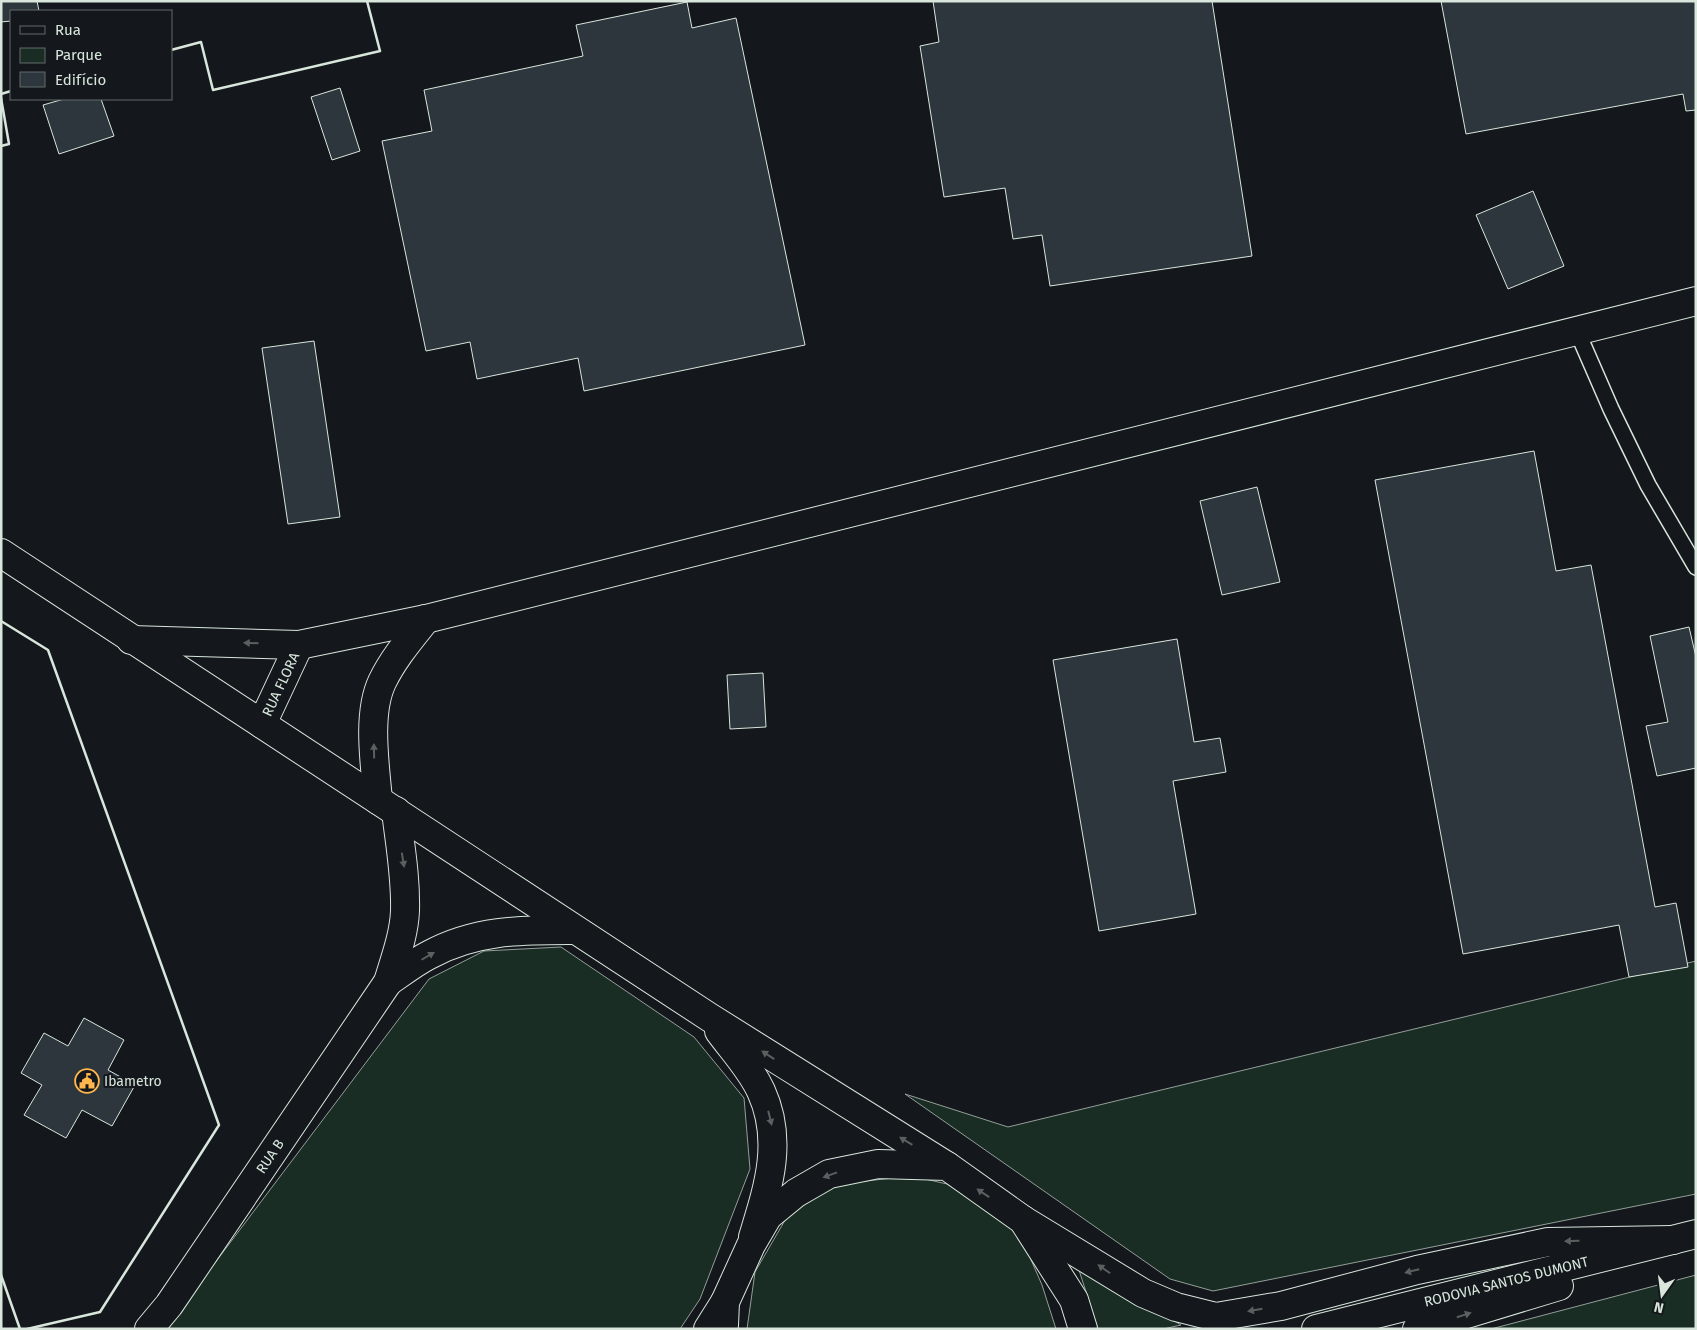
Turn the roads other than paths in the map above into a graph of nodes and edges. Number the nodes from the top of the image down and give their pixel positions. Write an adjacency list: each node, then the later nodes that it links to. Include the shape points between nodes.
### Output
1 (1696, 301): 2 (main road)
2 (1577, 331): 4 (lane, via 1648,484); 5 (main road)
3 (1, 553): 6 (main road)
4 (1696, 567)
5 (426, 619): 7 (main road); 9 (main road, one-way to 5, via 374,737 376,707 381,684 396,657)
6 (131, 640): 7 (main road, one-way to 6); 8 (main road)
7 (299, 644): 8 (main road, RUA FLORA)
8 (262, 724): 9 (main road)
9 (387, 806): 10 (main road); 11 (main road, one-way to 11, via 404,866 405,913)
10 (575, 930): 11 (main road, one-way to 10, via 428,955 478,935 505,931); 12 (main road)
11 (388, 982): 18 (main road, RUA B, via 169,1306)
12 (709, 1018): 13 (main road, one-way to 12); 16 (main road, one-way to 16, via 750,1072 772,1120 774,1150 770,1180)
13 (947, 1166): 14 (main road, one-way to 13); 16 (main road, one-way to 16, via 878,1164 829,1174 796,1193 768,1216)
14 (1023, 1220): 15 (main road, one-way to 14, via 1548,1242 1417,1270 1281,1306 1216,1317 1176,1307 1143,1293); 21 (main road, via 1074,1300)
15 (1684, 1237): 22 (main road, RODOVIA SANTOS DUMONT); 23 (main road, one-way to 15, via 1560,1286)
16 (751, 1245): 17 (main road)
17 (725, 1302): 19 (main road); 20 (main road)
18 (149, 1329)
19 (708, 1329)
20 (724, 1329)
21 (1083, 1329)
22 (1316, 1329)
23 (1417, 1329)

